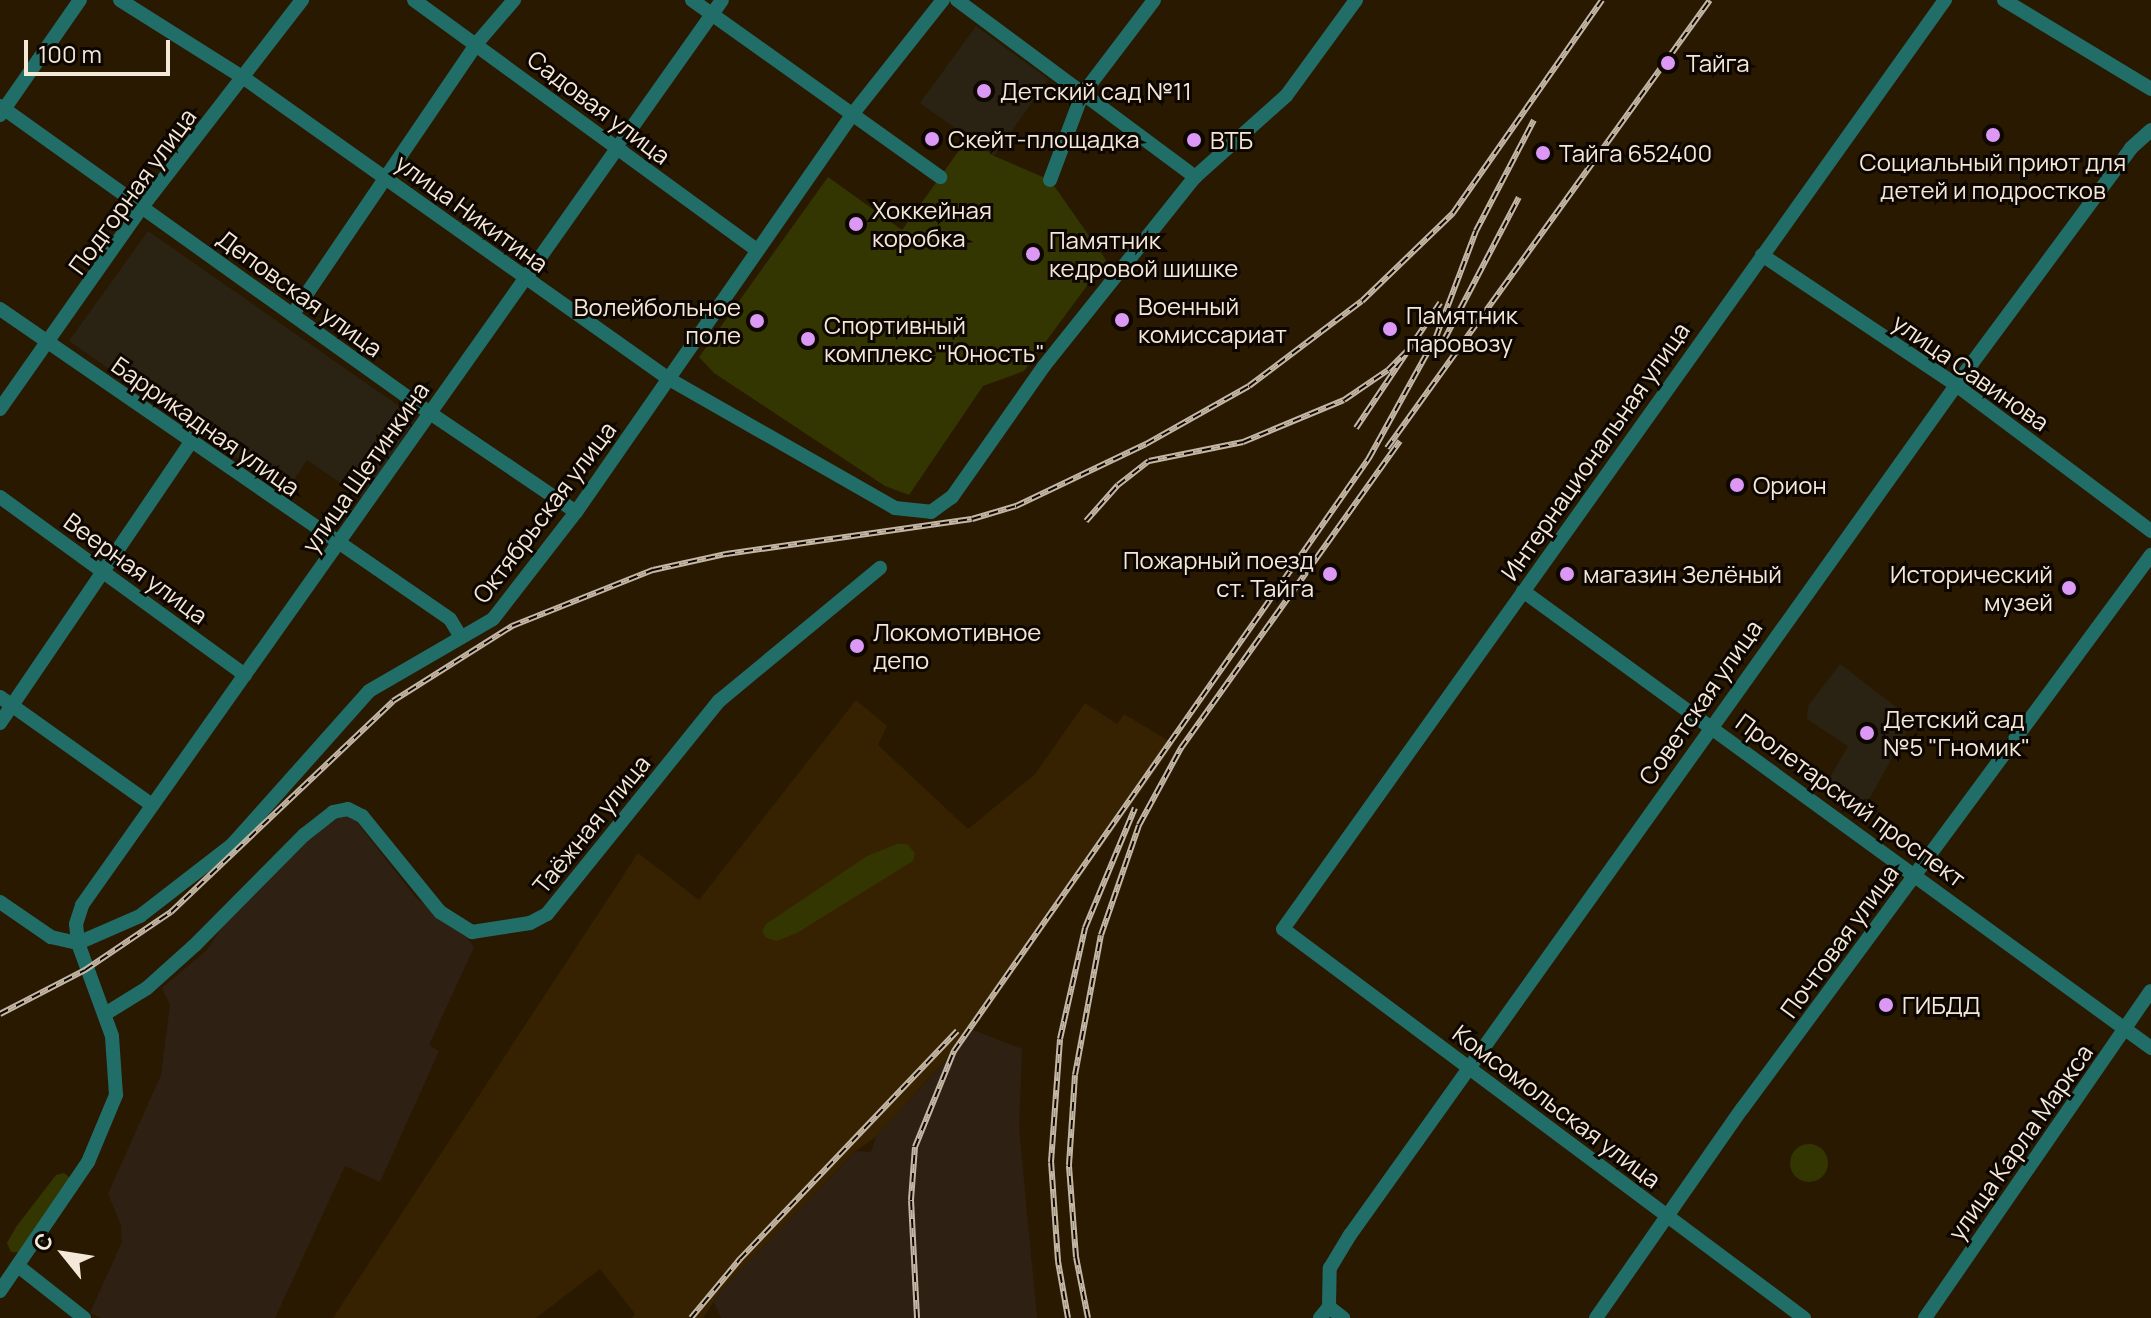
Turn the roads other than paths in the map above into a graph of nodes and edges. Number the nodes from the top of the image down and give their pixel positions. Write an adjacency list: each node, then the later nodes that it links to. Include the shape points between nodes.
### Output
1 (80, 0): 19 (street)
2 (120, 0): 16 (street, улица Никитина)
3 (302, 0): 16 (street, Подгорная улица)
4 (414, 0): 15 (street, Садовая улица)
5 (514, 0): 15 (street)
6 (692, 0): 14 (street)
7 (722, 0): 14 (street, улица Щетинкина)
8 (943, 0): 20 (street, Октябрьская улица)
9 (957, 0): 18 (street)
10 (1154, 0): 18 (street)
11 (1945, 0): 29 (street, Интернациональная улица)
12 (2004, 0): 17 (street)
13 (1354, 1): 25 (street, via 1286,96)
14 (711, 13): 20 (street); 22 (street, улица Щетинкина)
15 (477, 43): 22 (street, Садовая улица); 23 (street)
16 (244, 78): 23 (street, улица Никитина); 27 (street, Подгорная улица)
17 (2151, 89)
18 (1082, 95): 25 (street); 26 (street)
19 (2, 110): 27 (street, Деповская улица)
20 (851, 116): 24 (street); 28 (street, Октябрьская улица)
21 (2151, 130): 35 (street, Советская улица, via 2131,148)
22 (614, 147): 28 (street, Садовая улица); 30 (street, улица Щетинкина)
23 (385, 176): 30 (street, улица Никитина); 32 (street)
24 (940, 177)
25 (1195, 177): 34 (street, улица Никитина, via 1044,366 952,497 931,512 895,508)
26 (1050, 180)
27 (142, 207): 32 (street, Деповская улица); 33 (street, Подгорная улица, via 93,283)
28 (757, 250): 34 (street, Октябрьская улица)
29 (1762, 255): 35 (street, улица Савинова); 46 (street, Интернациональная улица)
30 (522, 277): 34 (street, улица Никитина); 37 (street, улица Щетинкина)
31 (0, 309): 33 (street, Баррикадная улица)
32 (293, 314): 37 (street, Деповская улица)
33 (45, 341): 36 (street, Подгорная улица); 38 (street, Баррикадная улица)
34 (669, 379): 40 (street, Октябрьская улица)
35 (1956, 385): 41 (street, улица Савинова); 51 (street, Советская улица)
36 (0, 409)
37 (430, 413): 40 (street, Деповская улица); 42 (street, улица Щетинкина)
38 (191, 442): 42 (street, Баррикадная улица); 45 (street)
39 (0, 497): 45 (street, Веерная улица)
40 (576, 512): 47 (street, Октябрьская улица, via 493,619)
41 (2151, 531)
42 (338, 544): 47 (street, Баррикадная улица, via 450,619); 48 (street, улица Щетинкина)
43 (2151, 555): 53 (street, Почтовая улица)
44 (880, 568): 58 (street, Таёжная улица, via 719,701 547,914 530,923 472,932 440,912 362,816 348,809 333,812 292,844 147,988)
45 (104, 571): 48 (street, Веерная улица); 49 (street)
46 (1523, 591): 51 (street, Пролетарский проспект); 55 (street, Интернациональная улица)
47 (461, 637): 56 (street, Октябрьская улица, via 351,707 286,789 195,878 140,916)
48 (245, 675): 52 (street, улица Щетинкина)
49 (6, 702): 50 (street); 52 (street)
50 (0, 723)
51 (1711, 724): 53 (street, Пролетарский проспект); 61 (street, Советская улица)
52 (152, 805): 56 (street, улица Щетинкина, via 82,905)
53 (1914, 874): 59 (street, Пролетарский проспект); 62 (street, Почтовая улица)
54 (0, 902): 56 (street, via 51,937)
55 (1283, 929): 61 (street, Комсомольская улица)
56 (78, 943): 58 (street, улица Щетинкина)
57 (2151, 991): 59 (street, улица Карла Маркса)
58 (105, 1014): 63 (street, улица Щетинкина, via 118,1075 111,1116 88,1162)
59 (2125, 1029): 60 (street, Пролетарский проспект); 70 (street, улица Карла Маркса)
60 (2151, 1048)
61 (1471, 1067): 62 (street, Комсомольская улица); 65 (street, Советская улица, via 1330,1268)
62 (1666, 1217): 68 (street, Почтовая улица); 69 (street, Комсомольская улица)
63 (18, 1266): 64 (street, улица Щетинкина); 66 (street)
64 (0, 1291)
65 (1324, 1312): 67 (street)
66 (84, 1318)
67 (1343, 1318)
68 (1596, 1318)
69 (1804, 1318)
70 (1925, 1318)

